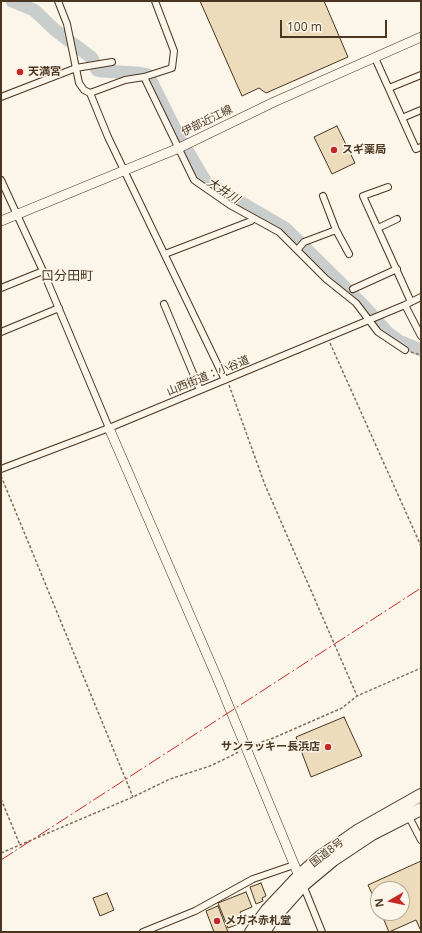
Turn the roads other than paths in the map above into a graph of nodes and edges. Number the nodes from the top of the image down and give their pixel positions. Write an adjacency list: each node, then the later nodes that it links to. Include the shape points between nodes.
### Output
1 (58, 1): 6 (street)
2 (155, 1): 8 (street, via 174,50 172,68)
3 (421, 37): 4 (street, 伊部近江線)
4 (375, 58): 9 (street); 15 (street, 伊部近江線, via 274,102)
5 (112, 62): 6 (street)
6 (76, 68): 10 (street, via 79,83 84,90); 11 (street)
7 (421, 74): 9 (street)
8 (144, 77): 10 (street, via 125,80); 15 (street)
9 (389, 88): 13 (street)
10 (90, 92): 16 (street)
11 (1, 97)
12 (421, 110): 13 (street)
13 (402, 118): 14 (street, via 416,149)
14 (421, 147)
15 (179, 148): 16 (street, 伊部近江線); 21 (street, via 194,180)
16 (125, 171): 20 (street, 伊部近江線); 27 (street)
17 (1, 180): 20 (street)
18 (388, 187): 24 (street, via 363,196)
19 (323, 196): 25 (street)
20 (18, 216): 23 (street, 伊部近江線); 30 (street)
21 (253, 218): 26 (street, via 279,232); 27 (street, via 251,221)
22 (397, 219): 24 (street)
23 (1, 222)
24 (378, 228): 29 (street)
25 (336, 230): 26 (street, via 304,242); 28 (street)
26 (298, 249): 38 (street, via 326,279 356,303)
27 (165, 254): 42 (street)
28 (349, 254)
29 (397, 269): 32 (street); 34 (street)
30 (44, 271): 31 (street); 37 (street)
31 (1, 288)
32 (353, 289)
33 (421, 297): 34 (street, 山西街道：小谷道)
34 (411, 302): 36 (street, 山西街道：小谷道)
35 (164, 304): 43 (street)
36 (405, 305): 38 (street, 山西街道：小谷道); 40 (street)
37 (59, 308): 39 (street); 44 (street)
38 (369, 319): 41 (street, via 378,332); 42 (street, 山西街道：小谷道)
39 (1, 332)
40 (421, 336)
41 (405, 350)
42 (226, 379): 43 (street, 山西街道：小谷道)
43 (200, 390): 44 (street, 山西街道：小谷道)
44 (109, 428): 45 (street, 山西街道：小谷道); 50 (street, via 218,680)
45 (1, 469)
46 (421, 795): 50 (highway, 国道8号, via 338,844)
47 (421, 809): 48 (highway, 国道8号)
48 (408, 815): 49 (street); 50 (highway, 国道8号, via 343,853)
49 (421, 840)
50 (298, 875): 51 (street, via 253,879 195,911); 52 (highway, 国道8号); 53 (highway, 国道8号); 54 (street)
51 (143, 932)
52 (251, 932)
53 (264, 932)
54 (322, 932)

